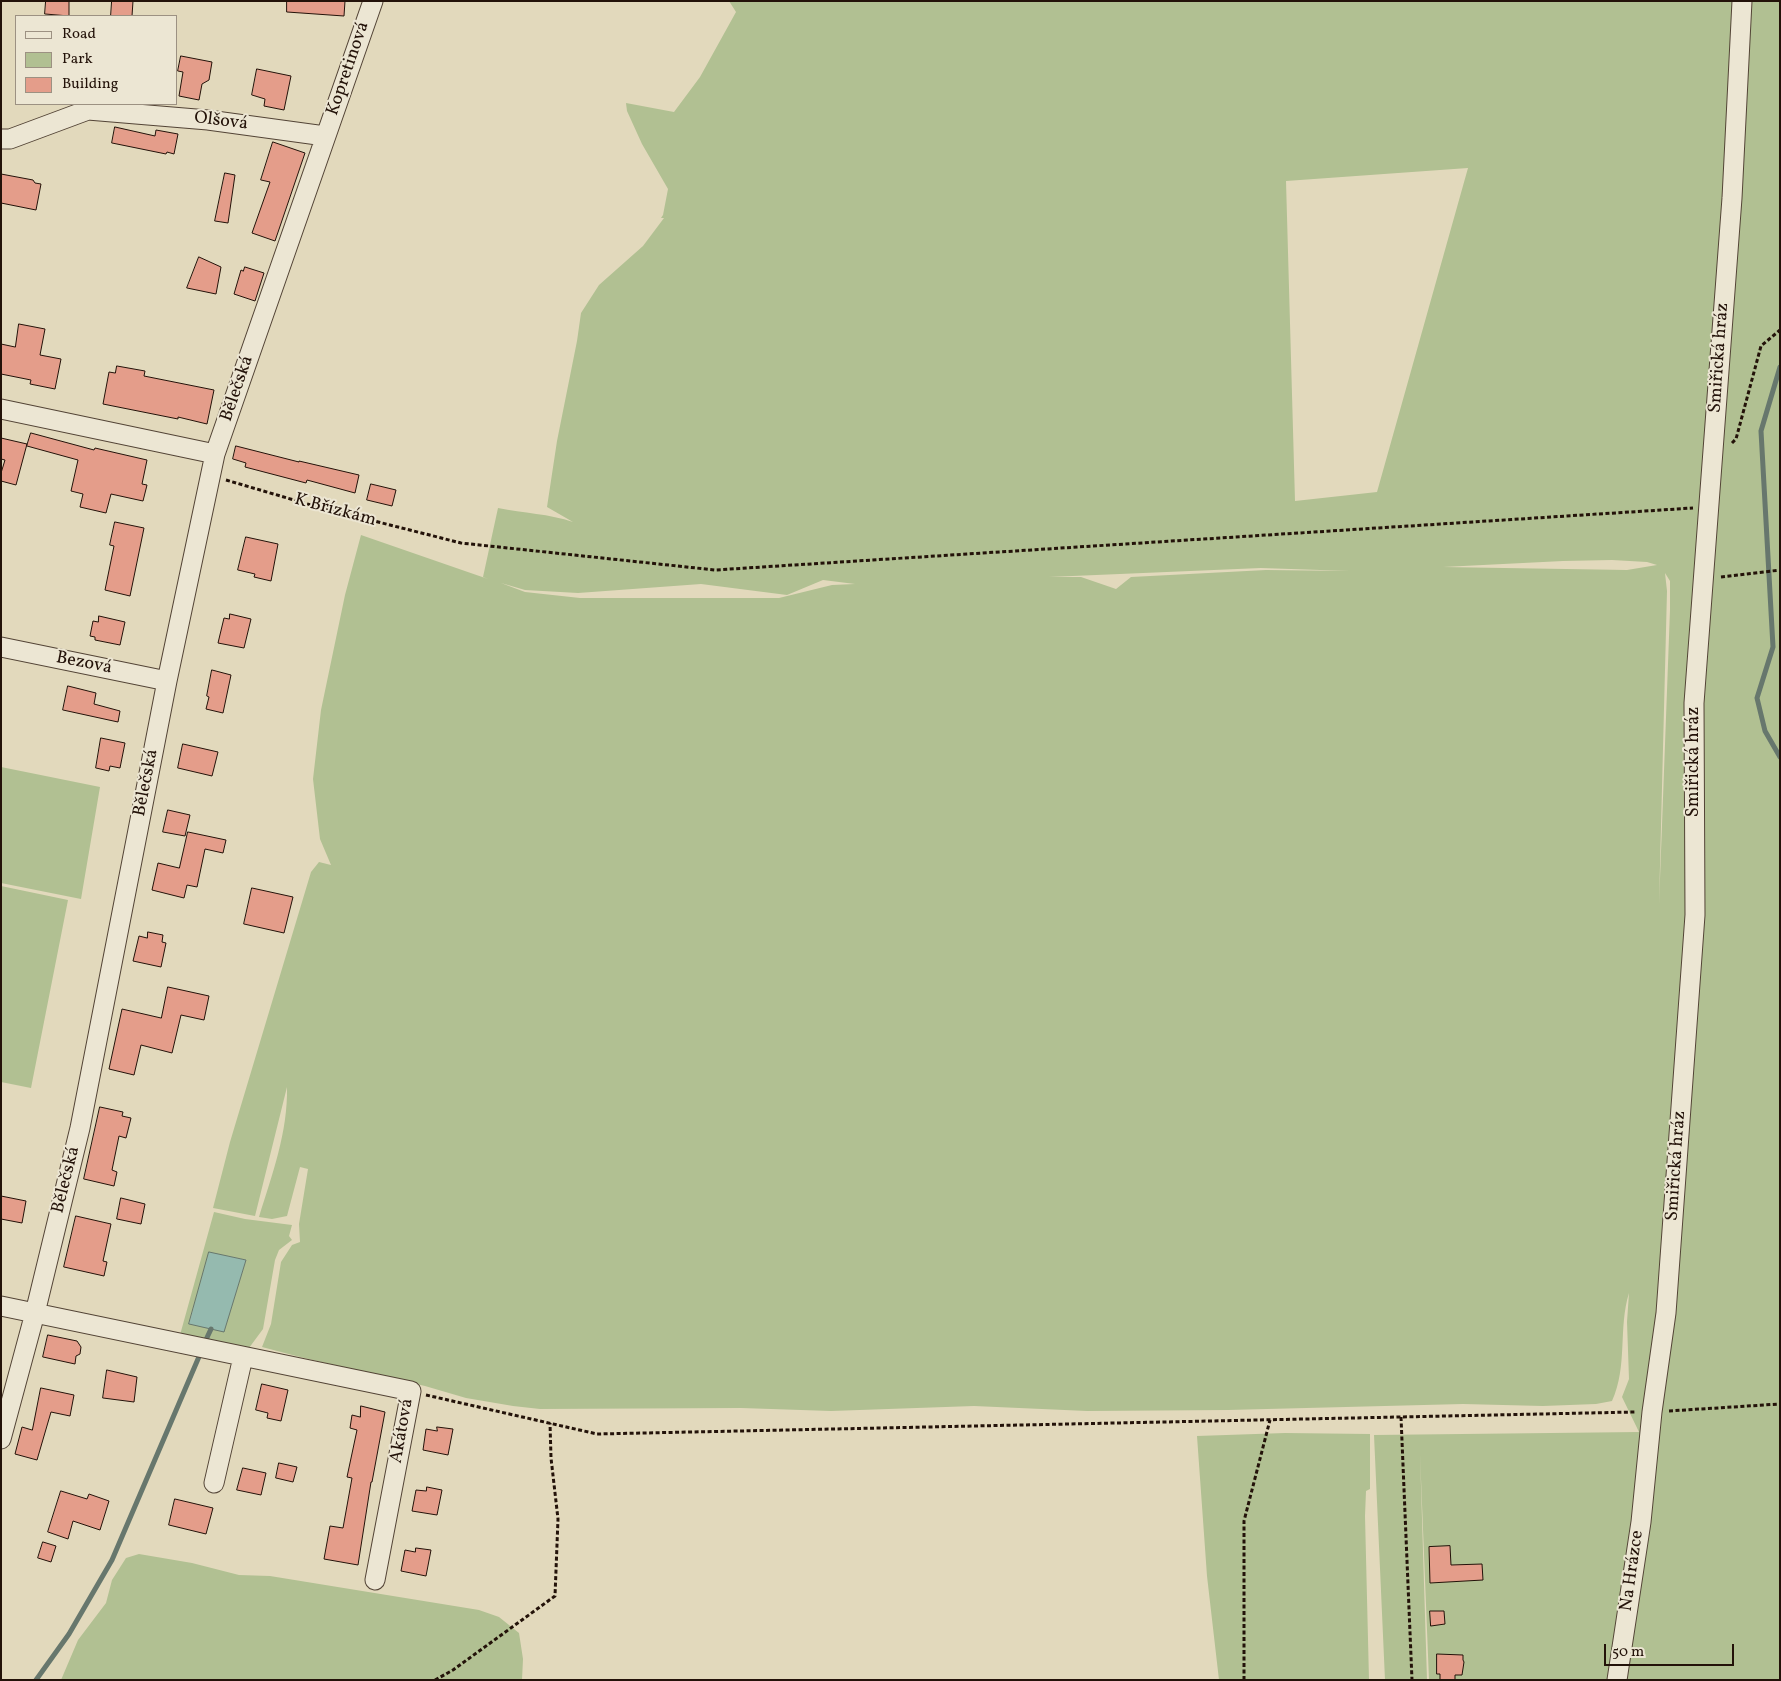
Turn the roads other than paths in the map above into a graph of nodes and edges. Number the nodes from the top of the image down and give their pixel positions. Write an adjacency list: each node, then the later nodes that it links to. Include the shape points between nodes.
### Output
1 (373, 1): 3 (street, Kopretinová)
2 (1742, 1): 14 (street, Smiřická hráz, via 1732,198 1694,703 1695,915 1666,1313)
3 (325, 136): 4 (street, Olšová, via 208,120 88,110 10,139); 6 (street, Bělečská)
4 (1, 139)
5 (1, 410): 6 (street)
6 (215, 454): 8 (street, Bělečská)
7 (1, 647): 8 (street, Bezová)
8 (167, 680): 10 (street, Bělečská, via 80,1128)
9 (1, 1306): 10 (street, Akátová)
10 (35, 1313): 11 (street, Akátová); 12 (street, Bělečská)
11 (243, 1356): 13 (street); 15 (street, Akátová, via 411,1391)
12 (1, 1439)
13 (214, 1483)
14 (1641, 1522): 16 (street, Na Hrázce)
15 (375, 1580)
16 (1617, 1680)

